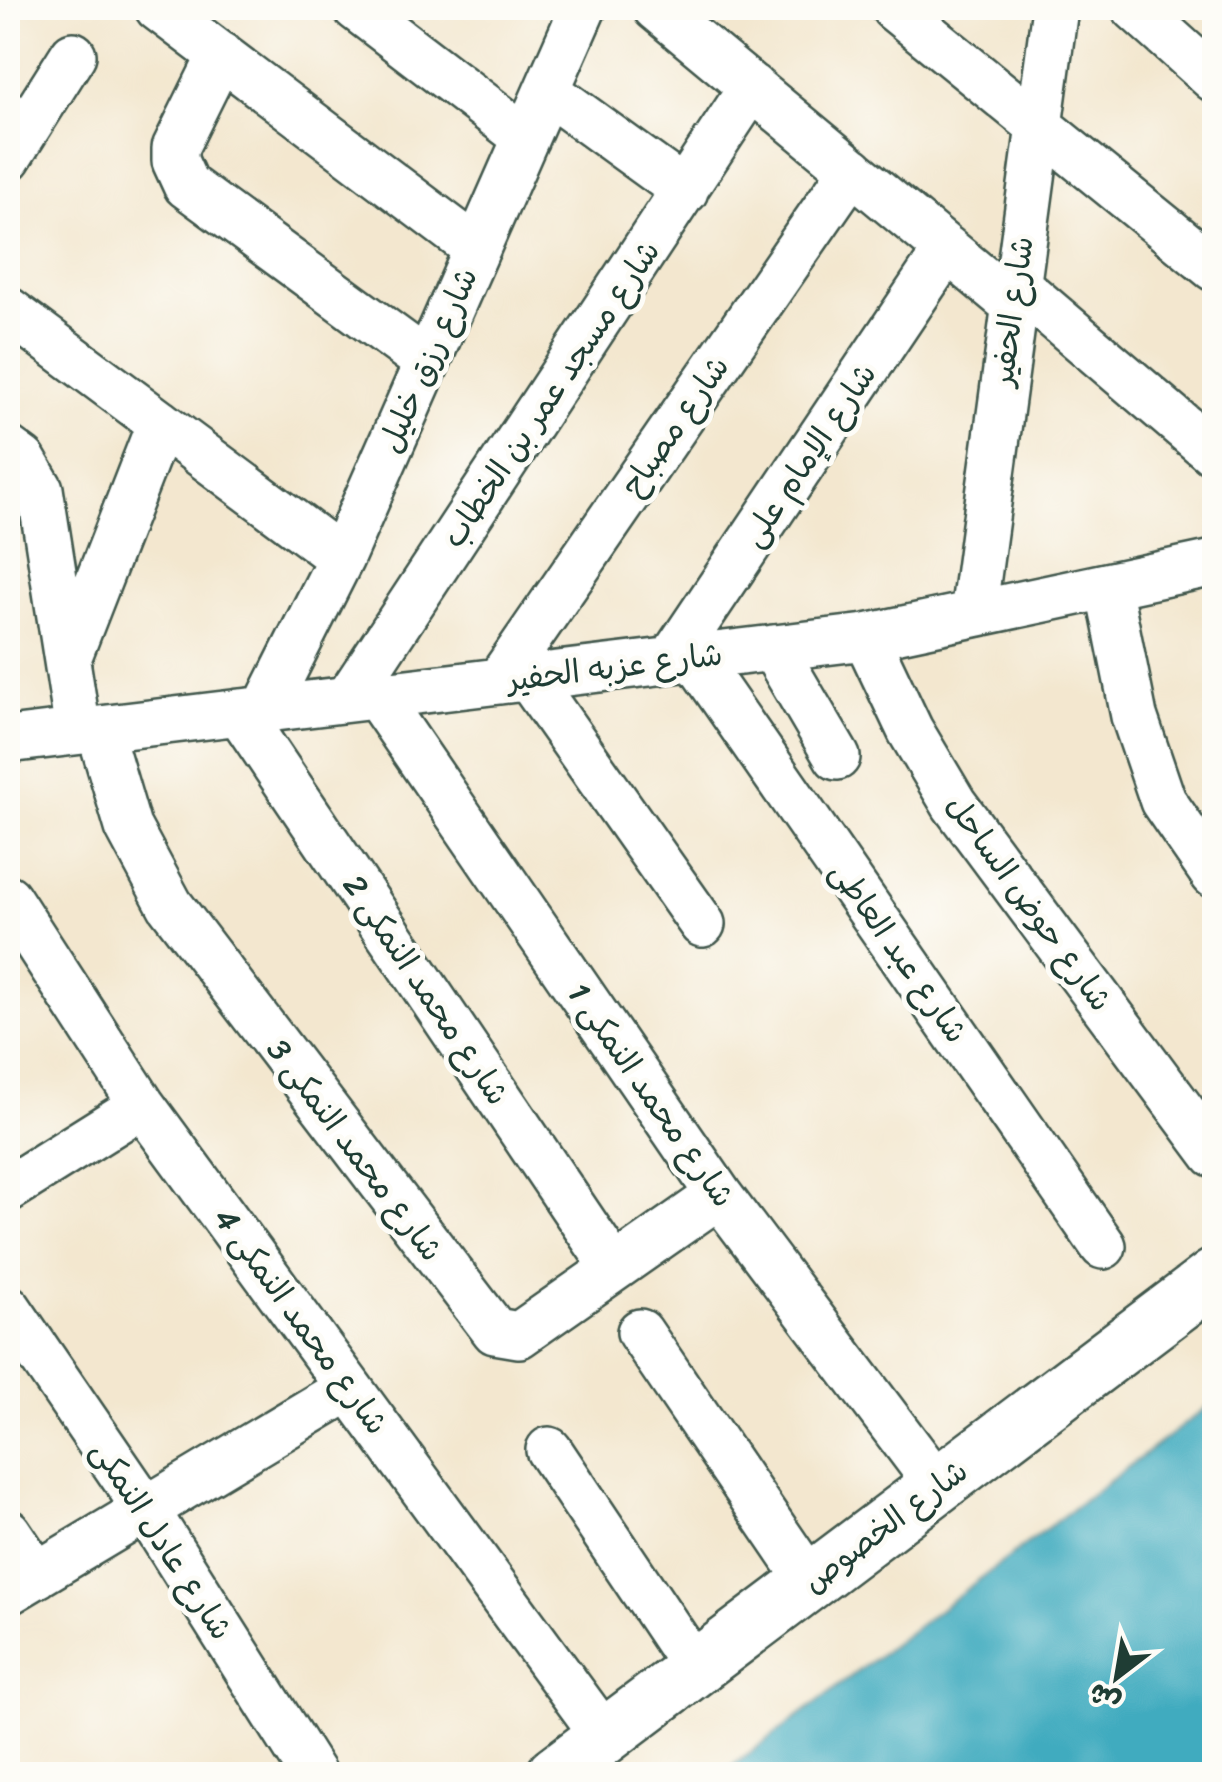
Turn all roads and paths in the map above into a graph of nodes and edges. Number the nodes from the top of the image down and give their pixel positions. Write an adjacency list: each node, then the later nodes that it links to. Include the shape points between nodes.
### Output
1 (158, 8): 9 (street)
2 (356, 8): 14 (street)
3 (656, 8): 11 (street)
4 (894, 8): 13 (street)
5 (1055, 8): 13 (street, شارع الحفير)
6 (1134, 8): 10 (street)
7 (570, 14): 12 (street, شارع رزق خليل)
8 (73, 55): 15 (street)
9 (221, 56): 19 (street); 23 (street, via 174,148 186,185)
10 (1214, 80)
11 (752, 87): 16 (street); 17 (street, شارع مسجد عمر بن الخطاب)
12 (547, 91): 14 (street, شارع رزق خليل); 17 (street)
13 (1038, 120): 20 (street); 21 (street, شارع الحفير)
14 (526, 138): 19 (street, شارع رزق خليل)
15 (8, 158)
16 (852, 170): 18 (street); 35 (street, شارع مصباح)
17 (685, 191): 36 (street, شارع مسجد عمر بن الخطاب)
18 (947, 249): 21 (street); 34 (street, شارع الإمام على)
19 (477, 250): 23 (street, شارع رزق خليل)
20 (1214, 268)
21 (1014, 293): 26 (street); 30 (street, شارع الحفير)
22 (8, 310): 24 (street)
23 (427, 362): 27 (street, شارع رزق خليل)
24 (160, 423): 27 (street); 33 (street)
25 (8, 449): 33 (street, شارع محمد النمكى 3, via 40,489)
26 (1214, 453)
27 (341, 558): 37 (street, شارع رزق خليل)
28 (1214, 563): 29 (street, شارع عزبه الحفير)
29 (1108, 586): 30 (street, شارع عزبه الحفير); 41 (street, via 1134,716 1162,801)
30 (973, 614): 31 (street, شارع عزبه الحفير)
31 (866, 637): 32 (street, شارع عزبه الحفير); 45 (street, شارع حوض الساحل, via 954,804)
32 (773, 648): 34 (street, شارع عزبه الحفير); 40 (street)
33 (68, 658): 38 (street, شارع محمد النمكى 3)
34 (683, 659): 35 (street, شارع عزبه الحفير); 48 (street, شارع عبد العاطى)
35 (514, 679): 36 (street, شارع عزبه الحفير); 43 (street)
36 (362, 697): 37 (street, شارع عزبه الحفير); 47 (street, شارع محمد النمكى 1)
37 (252, 711): 38 (street, شارع عزبه الحفير); 49 (street, شارع محمد النمكى 2)
38 (89, 730): 39 (street, شارع عزبه الحفير); 49 (street, شارع محمد النمكى 3, via 128,827 170,905 488,1326 519,1334)
39 (8, 742)
40 (837, 756)
41 (1214, 875)
42 (13, 919): 44 (street, شارع محمد النمكى 4)
43 (702, 924)
44 (142, 1105): 46 (street); 53 (street, شارع محمد النمكى 4)
45 (1214, 1154)
46 (8, 1189)
47 (719, 1196): 49 (street, شارع محمد النمكى 3); 55 (street, شارع محمد النمكى 1)
48 (1103, 1246)
49 (614, 1268)
50 (1214, 1277): 55 (main road, شارع الخصوص)
51 (8, 1308): 56 (street, شارع عادل النمكى)
52 (640, 1332): 58 (street)
53 (350, 1388): 56 (street); 61 (street, شارع محمد النمكى 4)
54 (549, 1450): 60 (street)
55 (938, 1486): 58 (main road, شارع الخصوص)
56 (145, 1508): 59 (street); 62 (street, شارع عادل النمكى)
57 (8, 1532): 59 (street)
58 (810, 1582): 60 (main road, شارع الخصوص)
59 (22, 1583)
60 (696, 1668): 61 (main road, شارع الخصوص)
61 (605, 1736): 63 (main road, شارع الخصوص)
62 (313, 1774)
63 (555, 1774)

